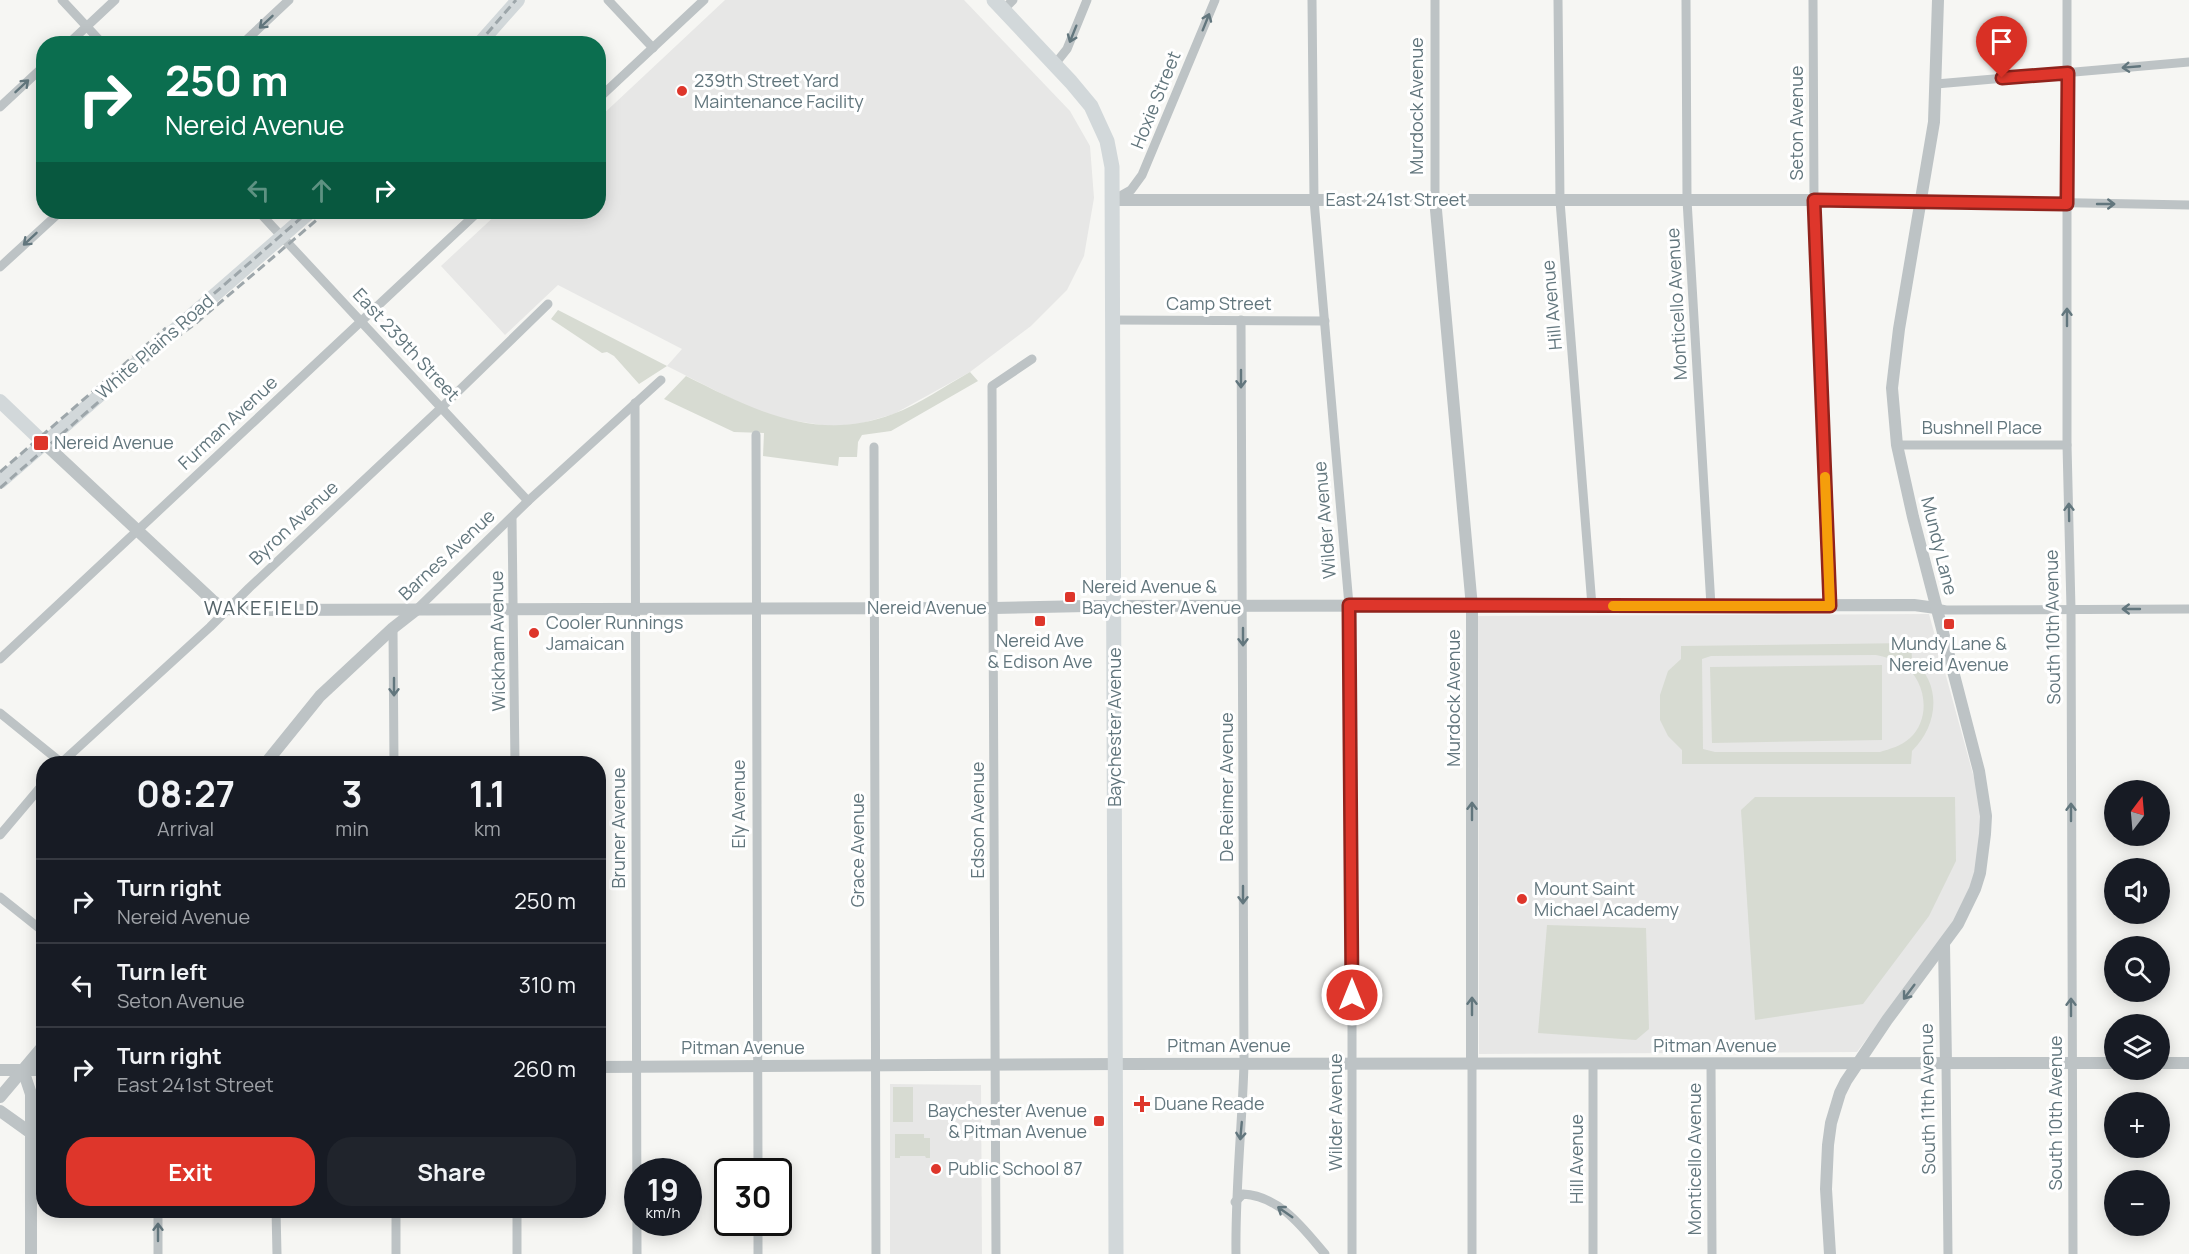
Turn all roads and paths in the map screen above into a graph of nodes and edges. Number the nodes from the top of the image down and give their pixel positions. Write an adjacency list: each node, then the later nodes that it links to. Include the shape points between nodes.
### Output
1 (62, 0): 17 (street)
2 (115, 0): 17 (street)
3 (290, 0): 20 (street, one-way to 20)
4 (518, 0): 21 (main road)
5 (608, 0): 22 (street)
6 (704, 0): 22 (street)
7 (1087, 0): 24 (street, one-way to 24, via 1067,49)
8 (1215, 0): 31 (street, Hoxie Street, one-way to 8, via 1131,190 1142,175)
9 (1312, 0): 32 (street, Wilder Avenue)
10 (1435, 0): 30 (street, Murdock Avenue)
11 (1558, 0): 36 (street, Hill Avenue)
12 (1686, 0): 33 (street, Monticello Avenue)
13 (1813, 0): 34 (street, Seton Avenue)
14 (1938, 0): 27 (street, Mundy Lane)
15 (2067, 0): 26 (street, South 10th Avenue)
16 (1004, 3): 24 (main road)
17 (87, 26): 18 (street); 19 (street)
18 (76, 36)
19 (96, 36)
20 (251, 36)
21 (486, 36)
22 (653, 48): 28 (street)
23 (2189, 62): 26 (street, one-way to 26)
24 (1054, 64): 31 (main road, via 1084,97 1100,123 1111,160)
25 (36, 73): 29 (street, one-way to 25)
26 (2068, 73): 27 (street); 37 (street, South 10th Avenue)
27 (1936, 84): 35 (street, Mundy Lane)
28 (606, 92)
29 (0, 107)
30 (1436, 199): 32 (street, East 241st Street); 36 (street, East 241st Street); 70 (street, Murdock Avenue)
31 (1113, 200): 32 (street, East 241st Street); 46 (main road, Baychester Avenue)
32 (1314, 200): 49 (street, Wilder Avenue)
33 (1687, 200): 34 (street, East 241st Street); 36 (street, East 241st Street); 68 (street, Monticello Avenue)
34 (1814, 200): 35 (street, East 241st Street); 69 (street, Seton Avenue)
35 (1921, 200): 37 (street); 57 (street, Mundy Lane, via 1893,366)
36 (1560, 201): 67 (street, Hill Avenue)
37 (2067, 204): 38 (street, one-way to 38); 58 (street, South 10th Avenue, one-way to 37)
38 (2189, 205)
39 (52, 219): 44 (street, one-way to 44)
40 (266, 219): 43 (street, East 239th Street)
41 (302, 219): 43 (main road, White Plains Road)
42 (470, 219): 48 (street, Furman Avenue)
43 (282, 236): 48 (street, East 239th Street); 56 (main road, White Plains Road)
44 (0, 267)
45 (548, 304): 54 (street, Byron Avenue)
46 (1113, 320): 47 (street, Camp Street); 65 (main road, Baychester Avenue)
47 (1241, 320): 49 (street, Camp Street); 66 (street, De Reimer Avenue, one-way to 66)
48 (361, 321): 54 (street, East 239th Street); 63 (street, Furman Avenue)
49 (1325, 321): 64 (street, Wilder Avenue)
50 (1032, 359): 72 (street, Edson Avenue, via 992,386)
51 (661, 380): 53 (street, Barnes Avenue)
52 (0, 401): 56 (main road)
53 (635, 403): 61 (street, Barnes Avenue); 76 (street, Bruner Avenue)
54 (441, 408): 61 (street, East 239th Street); 74 (street, Byron Avenue)
55 (756, 435): 77 (street, Ely Avenue)
56 (44, 443): 60 (main road, White Plains Road); 63 (street)
57 (1897, 445): 58 (street, Bushnell Place); 73 (street, Mundy Lane)
58 (2067, 445): 78 (street, South 10th Avenue, one-way to 58)
59 (874, 447): 71 (street, Grace Avenue)
60 (0, 482)
61 (528, 501): 62 (street, Barnes Avenue)
62 (512, 518): 75 (street, Wickham Avenue); 80 (street, Barnes Avenue)
63 (138, 531): 74 (street, via 216,603); 82 (street, Furman Avenue)
64 (1349, 605): 66 (street, Nereid Avenue); 70 (street, Nereid Avenue); 107 (street, Wilder Avenue)
65 (1114, 606): 66 (street, Nereid Avenue); 72 (street, Nereid Avenue); 99 (main road, Baychester Avenue)
66 (1243, 606): 106 (street, De Reimer Avenue, one-way to 106)
67 (1593, 606): 68 (street, Nereid Avenue); 70 (street, Nereid Avenue)
68 (1711, 606): 69 (street, Nereid Avenue)
69 (1830, 606): 73 (street, Nereid Avenue)
70 (1472, 607): 108 (street, Murdock Avenue, one-way to 70)
71 (873, 608): 72 (street, Nereid Avenue); 77 (street, Nereid Avenue); 105 (street, Grace Avenue)
72 (994, 608): 98 (street, Edson Avenue)
73 (1936, 608): 78 (street); 93 (street, Mundy Lane, via 1979,771 1986,816 1976,889)
74 (229, 609): 80 (street, Nereid Avenue); 85 (street, Byron Avenue)
75 (515, 609): 76 (street, Nereid Avenue); 80 (street, Nereid Avenue); 88 (street, Wickham Avenue)
76 (636, 609): 77 (street, Nereid Avenue); 110 (street, Bruner Avenue)
77 (755, 609): 111 (street, Ely Avenue)
78 (2071, 609): 79 (street, one-way to 78); 103 (street, South 10th Avenue, one-way to 78)
79 (2189, 609)
80 (416, 610): 81 (street, Barnes Avenue)
81 (393, 628): 86 (street, Barnes Avenue, via 320,696); 87 (street, one-way to 87)
82 (0, 659)
83 (0, 713): 84 (street)
84 (52, 756)
85 (69, 756)
86 (275, 756)
87 (394, 756)
88 (515, 756)
89 (36, 792): 90 (street)
90 (0, 835)
91 (0, 897): 92 (street)
92 (36, 926)
93 (1944, 944): 95 (street, Mundy Lane, one-way to 95); 102 (street, South 11th Avenue)
94 (36, 1055): 113 (street)
95 (1859, 1063): 101 (street, Pitman Avenue); 102 (street, Pitman Avenue); 141 (street, Mundy Lane, via 1843,1087 1830,1123 1826,1179)
96 (2170, 1063): 97 (street)
97 (2189, 1063)
98 (995, 1064): 99 (street, Pitman Avenue); 105 (street, Pitman Avenue); 133 (street, Edson Avenue)
99 (1115, 1064): 106 (street, Pitman Avenue); 134 (main road, Baychester Avenue)
100 (1593, 1064): 101 (street, Pitman Avenue); 108 (street, Pitman Avenue); 139 (street, Hill Avenue)
101 (1711, 1064): 140 (street, Monticello Avenue)
102 (1946, 1064): 103 (street, Pitman Avenue); 142 (street, South 11th Avenue)
103 (2071, 1064): 104 (street, Pitman Avenue); 143 (street, South 10th Avenue)
104 (2104, 1064)
105 (875, 1065): 111 (street, Pitman Avenue); 132 (street, Grace Avenue)
106 (1244, 1065): 107 (street, Pitman Avenue); 119 (street, De Reimer Avenue, one-way to 119)
107 (1352, 1065): 108 (street, Pitman Avenue); 137 (street, Wilder Avenue)
108 (1472, 1065): 138 (street, Murdock Avenue)
109 (606, 1067): 110 (street, Pitman Avenue)
110 (636, 1067): 111 (street, Pitman Avenue); 130 (street, Bruner Avenue)
111 (757, 1067): 118 (street, Ely Avenue)
112 (0, 1070): 113 (street)
113 (23, 1070): 114 (street); 115 (street); 117 (street, via 31,1094)
114 (36, 1070)
115 (0, 1097)
116 (0, 1111): 117 (street)
117 (31, 1133): 125 (street)
118 (758, 1158)
119 (1235, 1202): 135 (street, De Reimer Avenue); 136 (street, one-way to 119, via 1281,1207 1250,1194 1243,1194)
120 (158, 1218): 126 (street, one-way to 120)
121 (276, 1218): 127 (street)
122 (396, 1218): 128 (street)
123 (517, 1218): 129 (street)
124 (758, 1236): 131 (street)
125 (31, 1254)
126 (158, 1254)
127 (277, 1254)
128 (396, 1254)
129 (517, 1254)
130 (637, 1254)
131 (758, 1254)
132 (876, 1254)
133 (996, 1254)
134 (1116, 1254)
135 (1236, 1254)
136 (1325, 1254)
137 (1352, 1254)
138 (1472, 1254)
139 (1593, 1254)
140 (1712, 1254)
141 (1830, 1254)
142 (1948, 1254)
143 (2073, 1254)

